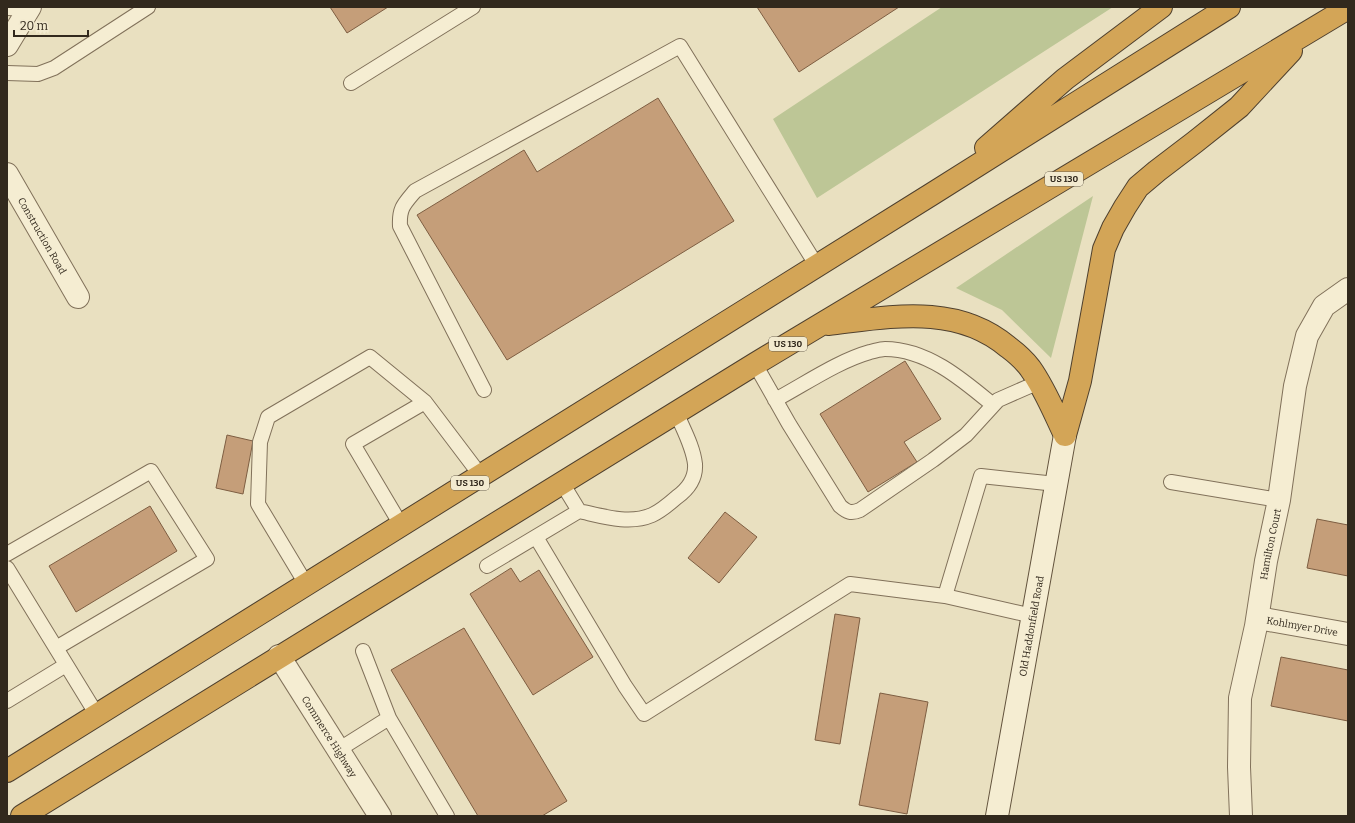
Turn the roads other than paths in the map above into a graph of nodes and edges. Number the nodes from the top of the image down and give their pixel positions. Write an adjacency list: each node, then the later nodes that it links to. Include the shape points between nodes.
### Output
1 (148, 7): 10 (lane, via 54,68 38,74)
2 (473, 7): 11 (lane)
3 (1161, 7): 13 (highway, via 1065,79)
4 (1229, 7): 13 (highway, US 130)
5 (7, 8): 6 (lane)
6 (29, 8): 9 (street)
7 (1348, 8): 8 (highway, US 130)
8 (1308, 32): 17 (highway, US 130); 25 (highway, via 1239,107 1138,187 1125,207 1104,249 1080,381)
9 (7, 45)
10 (7, 73)
11 (351, 83)
12 (7, 174): 16 (street, Construction Road)
13 (932, 194): 14 (highway, US 130)
14 (817, 266): 20 (lane, via 680,46 415,192 404,204 399,215 400,226); 26 (highway, US 130)
15 (1348, 289): 30 (street, Hamilton Court, via 1324,306 1307,336 1295,386)
16 (78, 297)
17 (821, 325): 18 (highway, US 130); 19 (highway, via 918,316 944,318 972,325 996,337 1016,354 1029,366)
18 (755, 364): 21 (lane); 24 (highway, US 130)
19 (1039, 382): 23 (lane, via 998,400); 25 (highway)
20 (484, 390)
21 (775, 400): 23 (lane, via 843,362 884,349 916,355 948,370); 23 (lane, via 846,512 860,510 933,460 966,435)
22 (425, 402): 26 (lane); 32 (lane, via 353,444); 37 (lane, via 370,358 268,417 260,442 258,504)
23 (993, 405)
24 (676, 412): 28 (highway, US 130); 31 (lane, via 692,449 695,464 692,481 686,490 651,516 619,519)
25 (1065, 436): 29 (street, Old Haddonfield Road)
26 (481, 476): 32 (highway, US 130)
27 (1171, 482): 30 (lane)
28 (562, 483): 31 (lane); 44 (highway, US 130)
29 (1056, 484): 38 (lane, via 981,476); 39 (street, Old Haddonfield Road)
30 (1279, 500): 40 (street, Hamilton Court, via 1266,561)
31 (579, 511): 33 (lane)
32 (401, 525): 37 (highway, US 130)
33 (536, 537): 35 (lane); 38 (lane, via 644,714 850,584)
34 (7, 554): 42 (lane, via 151,471 207,559)
35 (487, 566)
36 (7, 568): 42 (lane)
37 (306, 584): 47 (highway, US 130)
38 (945, 596): 39 (lane)
39 (1033, 616): 54 (street, Old Haddonfield Road)
40 (1258, 618): 41 (street, Kohlmyer Drive); 55 (street, Hamilton Court, via 1240,698)
41 (1348, 634)
42 (56, 648): 45 (lane)
43 (363, 651): 48 (lane)
44 (279, 656): 49 (street, Commerce Highway); 51 (highway, US 130)
45 (66, 665): 46 (lane); 47 (lane)
46 (7, 701)
47 (96, 715): 50 (highway, US 130)
48 (389, 718): 49 (lane); 53 (lane)
49 (338, 750): 52 (street, Commerce Highway)
50 (7, 771)
51 (22, 816)
52 (380, 816)
53 (447, 816)
54 (997, 816)
55 (1241, 816)

